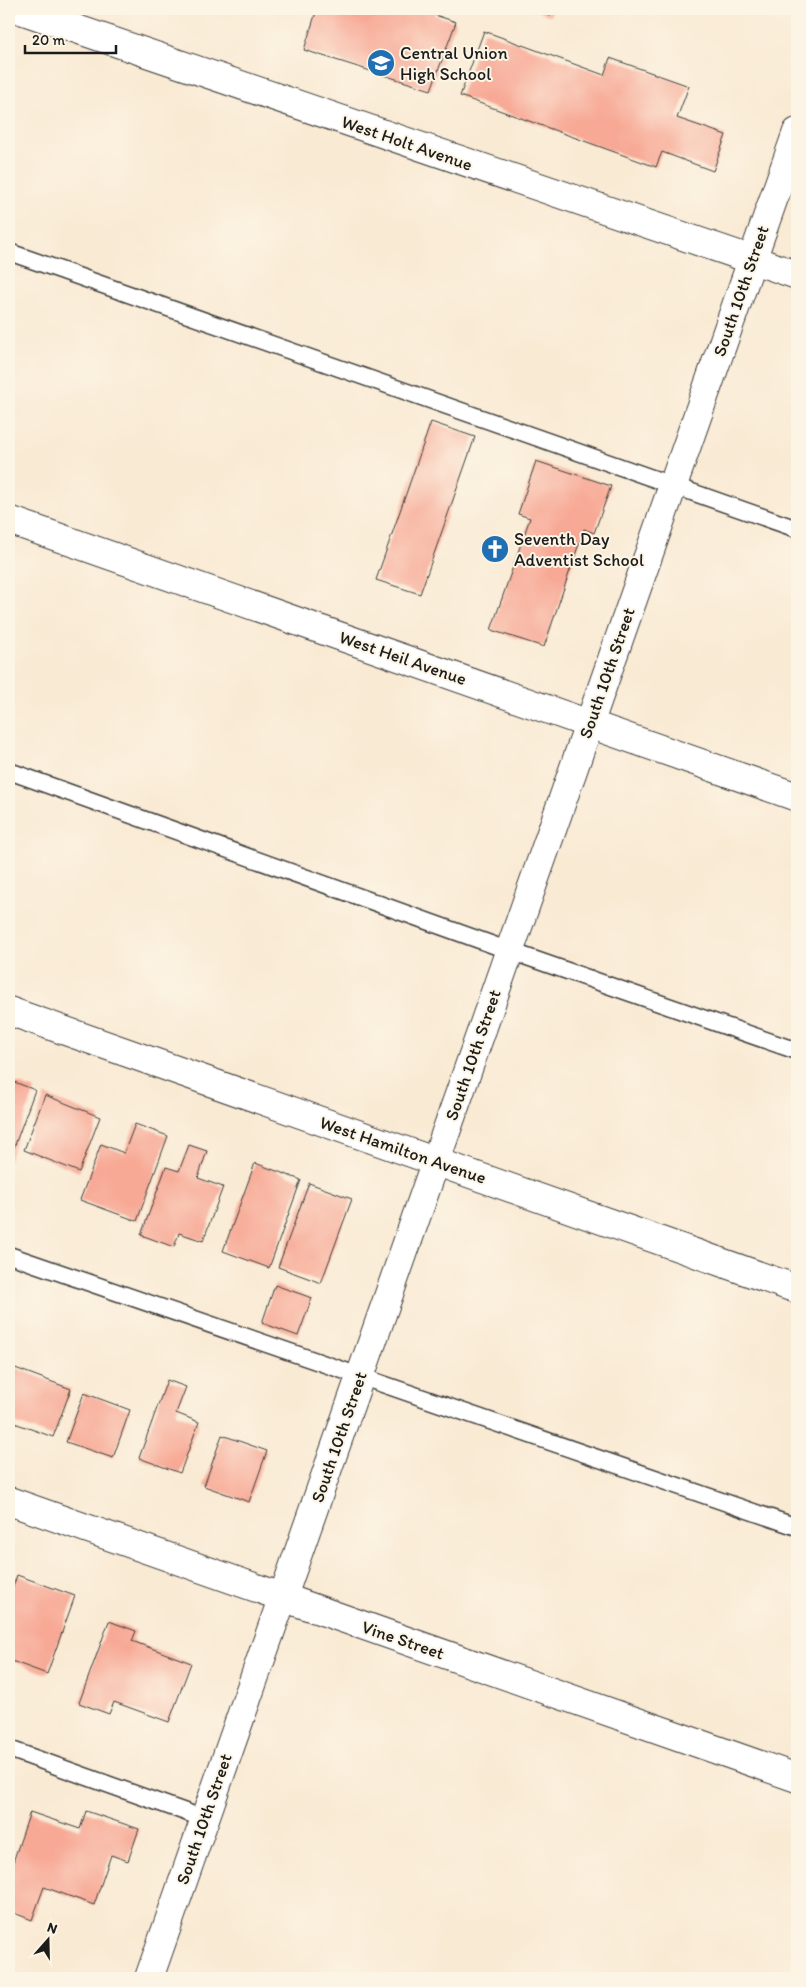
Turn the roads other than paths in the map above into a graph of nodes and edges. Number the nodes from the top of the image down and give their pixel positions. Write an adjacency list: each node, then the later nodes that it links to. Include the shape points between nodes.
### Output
1 (18, 9): 4 (street, West Holt Avenue)
2 (797, 132): 4 (street, South 10th Street)
3 (9, 252): 6 (lane)
4 (752, 260): 5 (street, West Holt Avenue); 6 (street, South 10th Street)
5 (797, 275)
6 (673, 486): 8 (lane); 9 (street, South 10th Street)
7 (9, 520): 9 (street, West Heil Avenue)
8 (797, 529)
9 (589, 724): 11 (street, West Heil Avenue); 12 (street, South 10th Street)
10 (9, 771): 12 (lane)
11 (797, 797)
12 (510, 951): 14 (lane); 15 (street, South 10th Street)
13 (9, 1011): 15 (street, West Hamilton Avenue)
14 (797, 1050)
15 (436, 1161): 17 (street, West Hamilton Avenue); 18 (street, South 10th Street)
16 (9, 1255): 18 (lane)
17 (797, 1289)
18 (360, 1376): 20 (lane); 21 (street, South 10th Street)
19 (9, 1501): 21 (street, Vine Street)
20 (797, 1527)
21 (282, 1598): 23 (street, Vine Street); 24 (street, South 10th Street)
22 (9, 1749): 24 (lane)
23 (797, 1778)
24 (204, 1819): 25 (street, South 10th Street)
25 (149, 1978)

